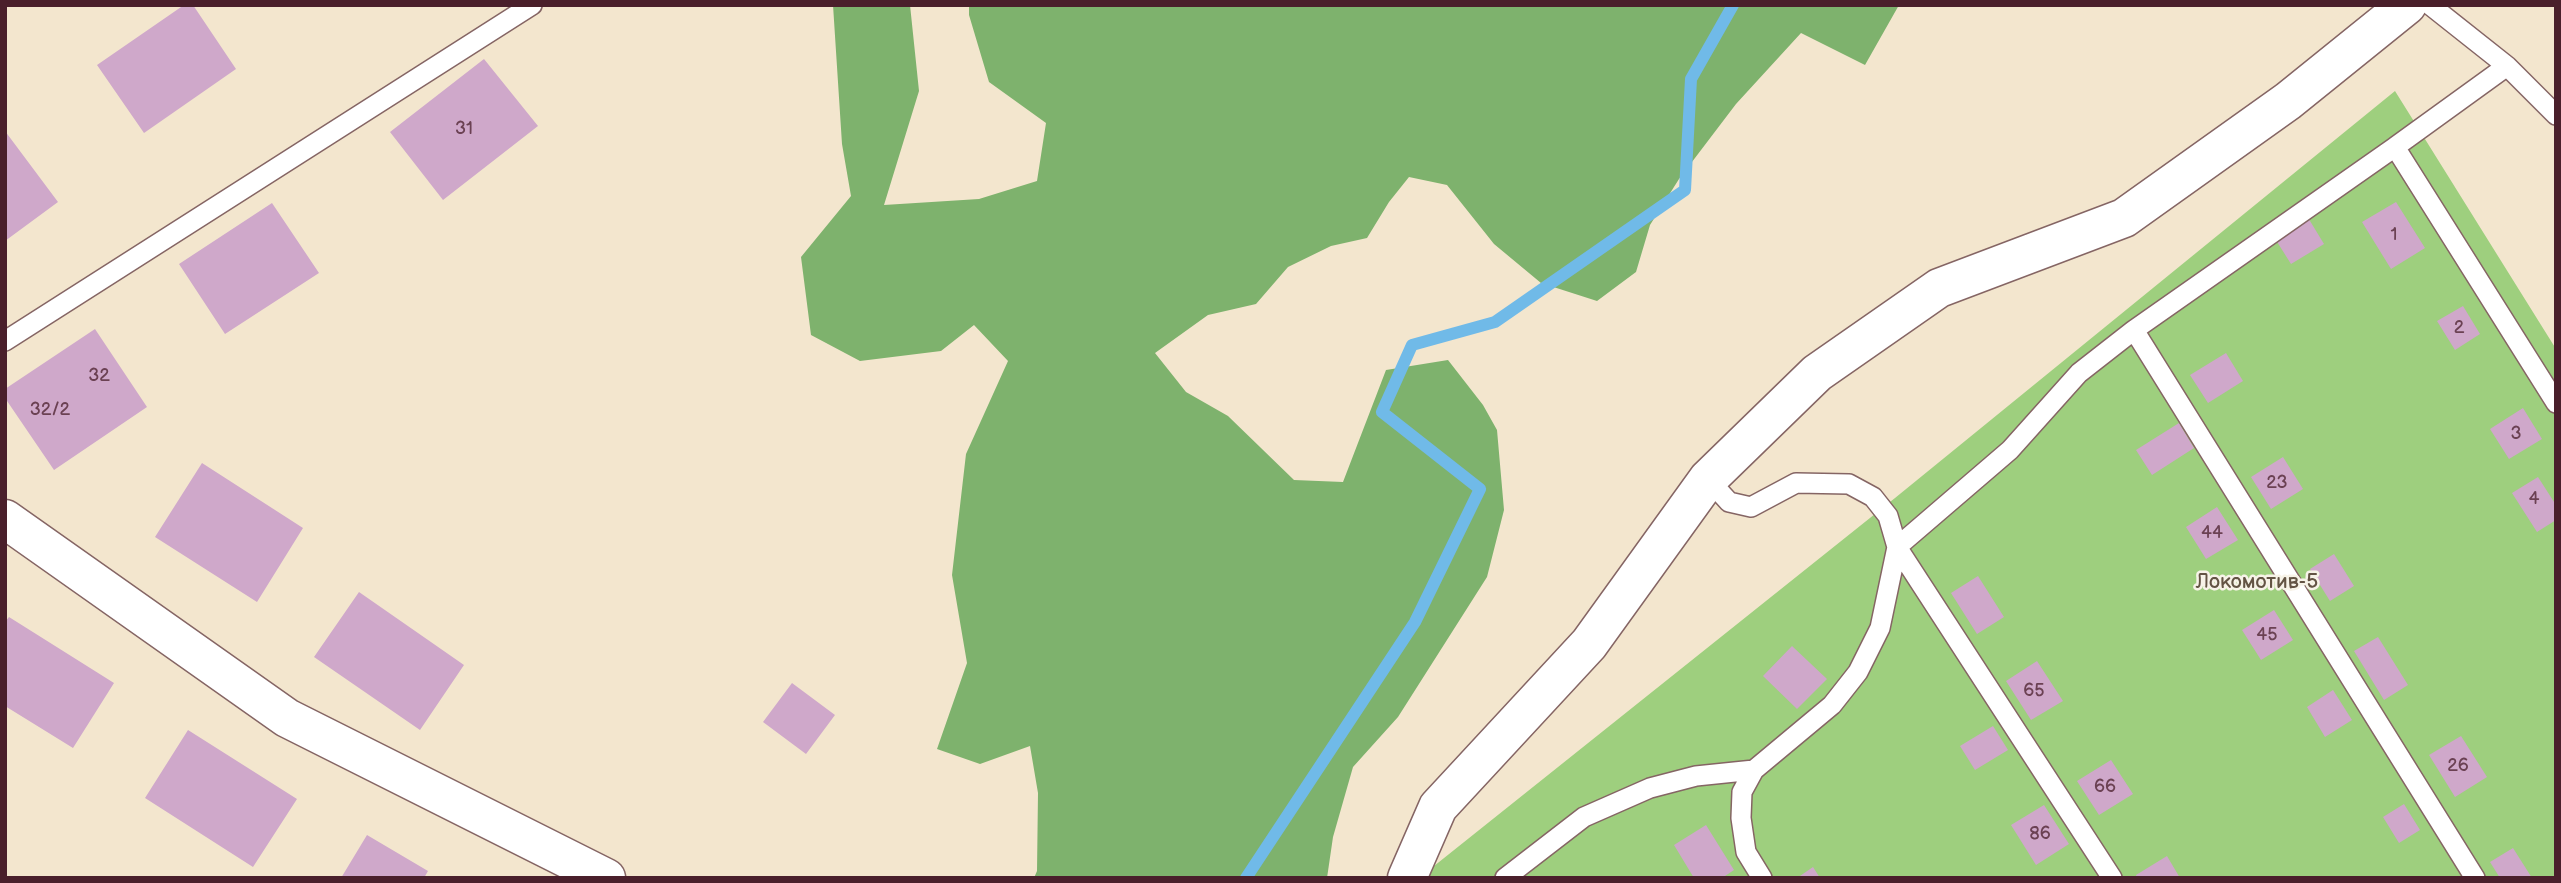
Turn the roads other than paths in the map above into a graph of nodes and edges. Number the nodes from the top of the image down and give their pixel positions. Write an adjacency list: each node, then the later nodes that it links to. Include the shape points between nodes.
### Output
1 (532, 5): 8 (lane)
2 (2406, 5): 10 (street, via 2288,101 2124,218 1938,288 1817,373)
3 (2430, 5): 4 (lane)
4 (2507, 66): 5 (lane); 6 (lane)
5 (2556, 115)
6 (2395, 147): 7 (lane); 9 (lane)
7 (2134, 330): 12 (lane, via 2079,373 2010,450); 19 (lane)
8 (5, 341)
9 (2556, 402)
10 (1708, 479): 12 (lane, via 1729,502 1751,507 1796,483 1849,484 1873,497 1888,516); 15 (street, via 1589,644 1438,807)
11 (5, 519): 14 (street, via 287,718)
12 (1897, 547): 13 (lane, via 1880,628 1857,672 1832,705); 18 (lane)
13 (1754, 771): 16 (lane, via 1696,776 1650,788 1584,817); 17 (lane, via 1742,792 1741,818 1746,852)
14 (606, 878)
15 (1407, 878)
16 (1505, 878)
17 (1762, 878)
18 (2112, 878)
19 (2475, 878)

